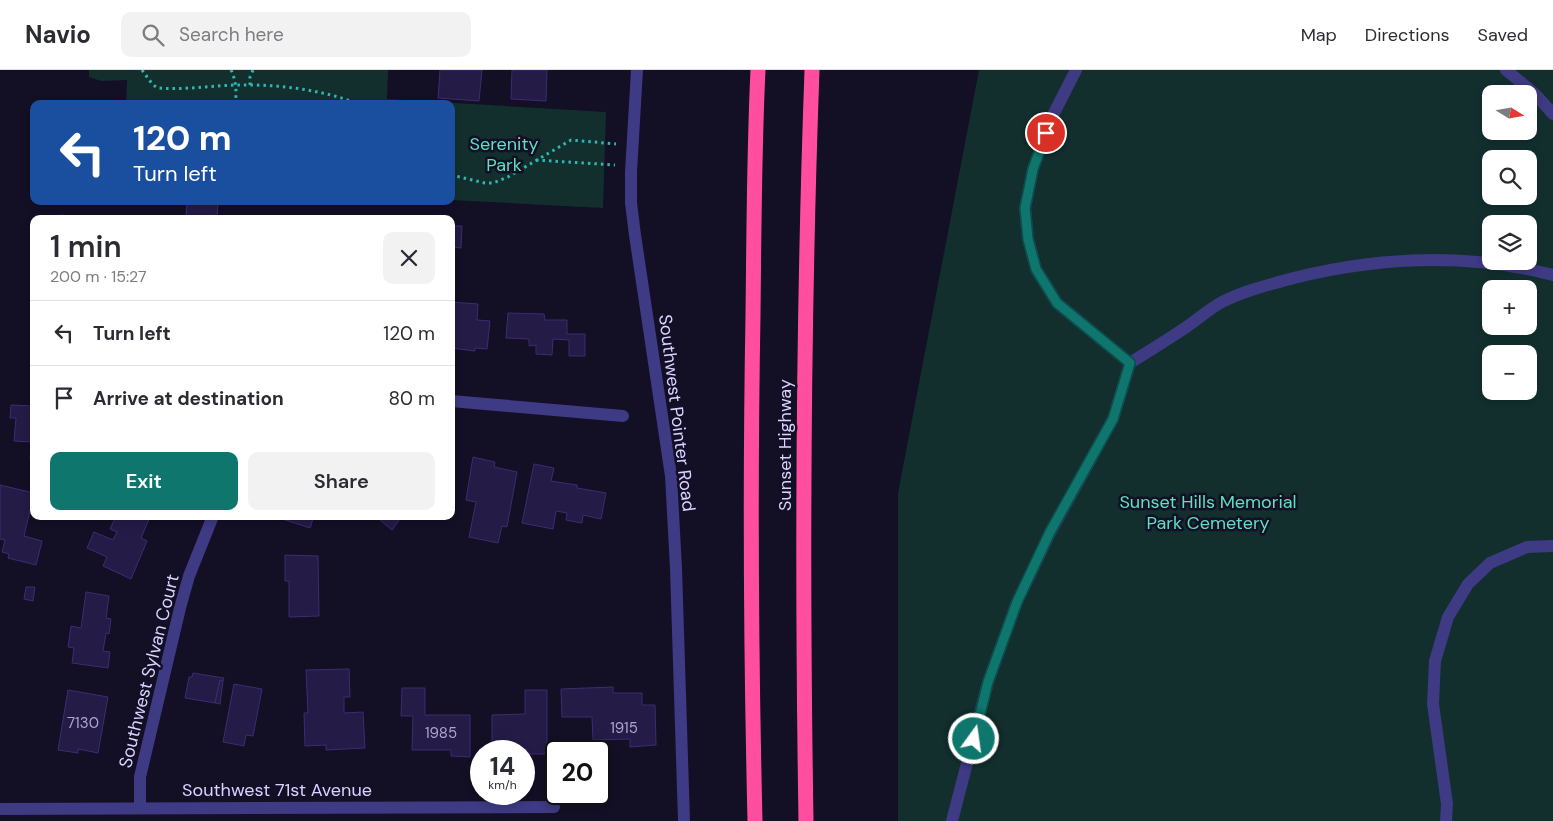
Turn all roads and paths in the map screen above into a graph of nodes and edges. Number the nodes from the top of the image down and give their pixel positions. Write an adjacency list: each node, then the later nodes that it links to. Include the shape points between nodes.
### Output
1 (142, 70): 10 (path, via 158,88)
2 (231, 70): 10 (path)
3 (253, 70): 9 (path)
4 (637, 70): 27 (street, Southwest Pointer Road, via 632,202 671,476)
5 (758, 70): 28 (highway, Sunset Highway, via 751,423)
6 (812, 70): 29 (highway, Sunset Highway, via 804,402)
7 (1076, 70): 19 (street, via 1053,115 1033,169 1025,208 1028,239 1036,269 1057,303)
8 (1506, 70): 13 (street)
9 (250, 85): 10 (path); 12 (path, via 285,86)
10 (235, 86): 11 (path)
11 (234, 100)
12 (349, 100)
13 (1553, 114)
14 (620, 144): 15 (path, via 571,140)
15 (536, 160): 16 (path); 17 (path, via 492,183)
16 (620, 165)
17 (455, 176)
18 (1553, 275): 19 (street, via 1471,261 1401,260 1328,270 1271,284 1222,302)
19 (1130, 363): 30 (street, via 1113,419 1050,532 1017,602 988,682)
20 (455, 401): 21 (street)
21 (623, 416)
22 (211, 520): 24 (street, Southwest Sylvan Court, via 180,608 140,778)
23 (1553, 546): 31 (street, via 1527,547 1490,563 1468,584 1448,617 1435,661 1433,704 1447,804)
24 (140, 807): 25 (street, Southwest 71st Avenue); 26 (street, Southwest 71st Avenue)
25 (554, 807)
26 (0, 809)
27 (684, 821)
28 (755, 821)
29 (806, 821)
30 (952, 821)
31 (1446, 821)

